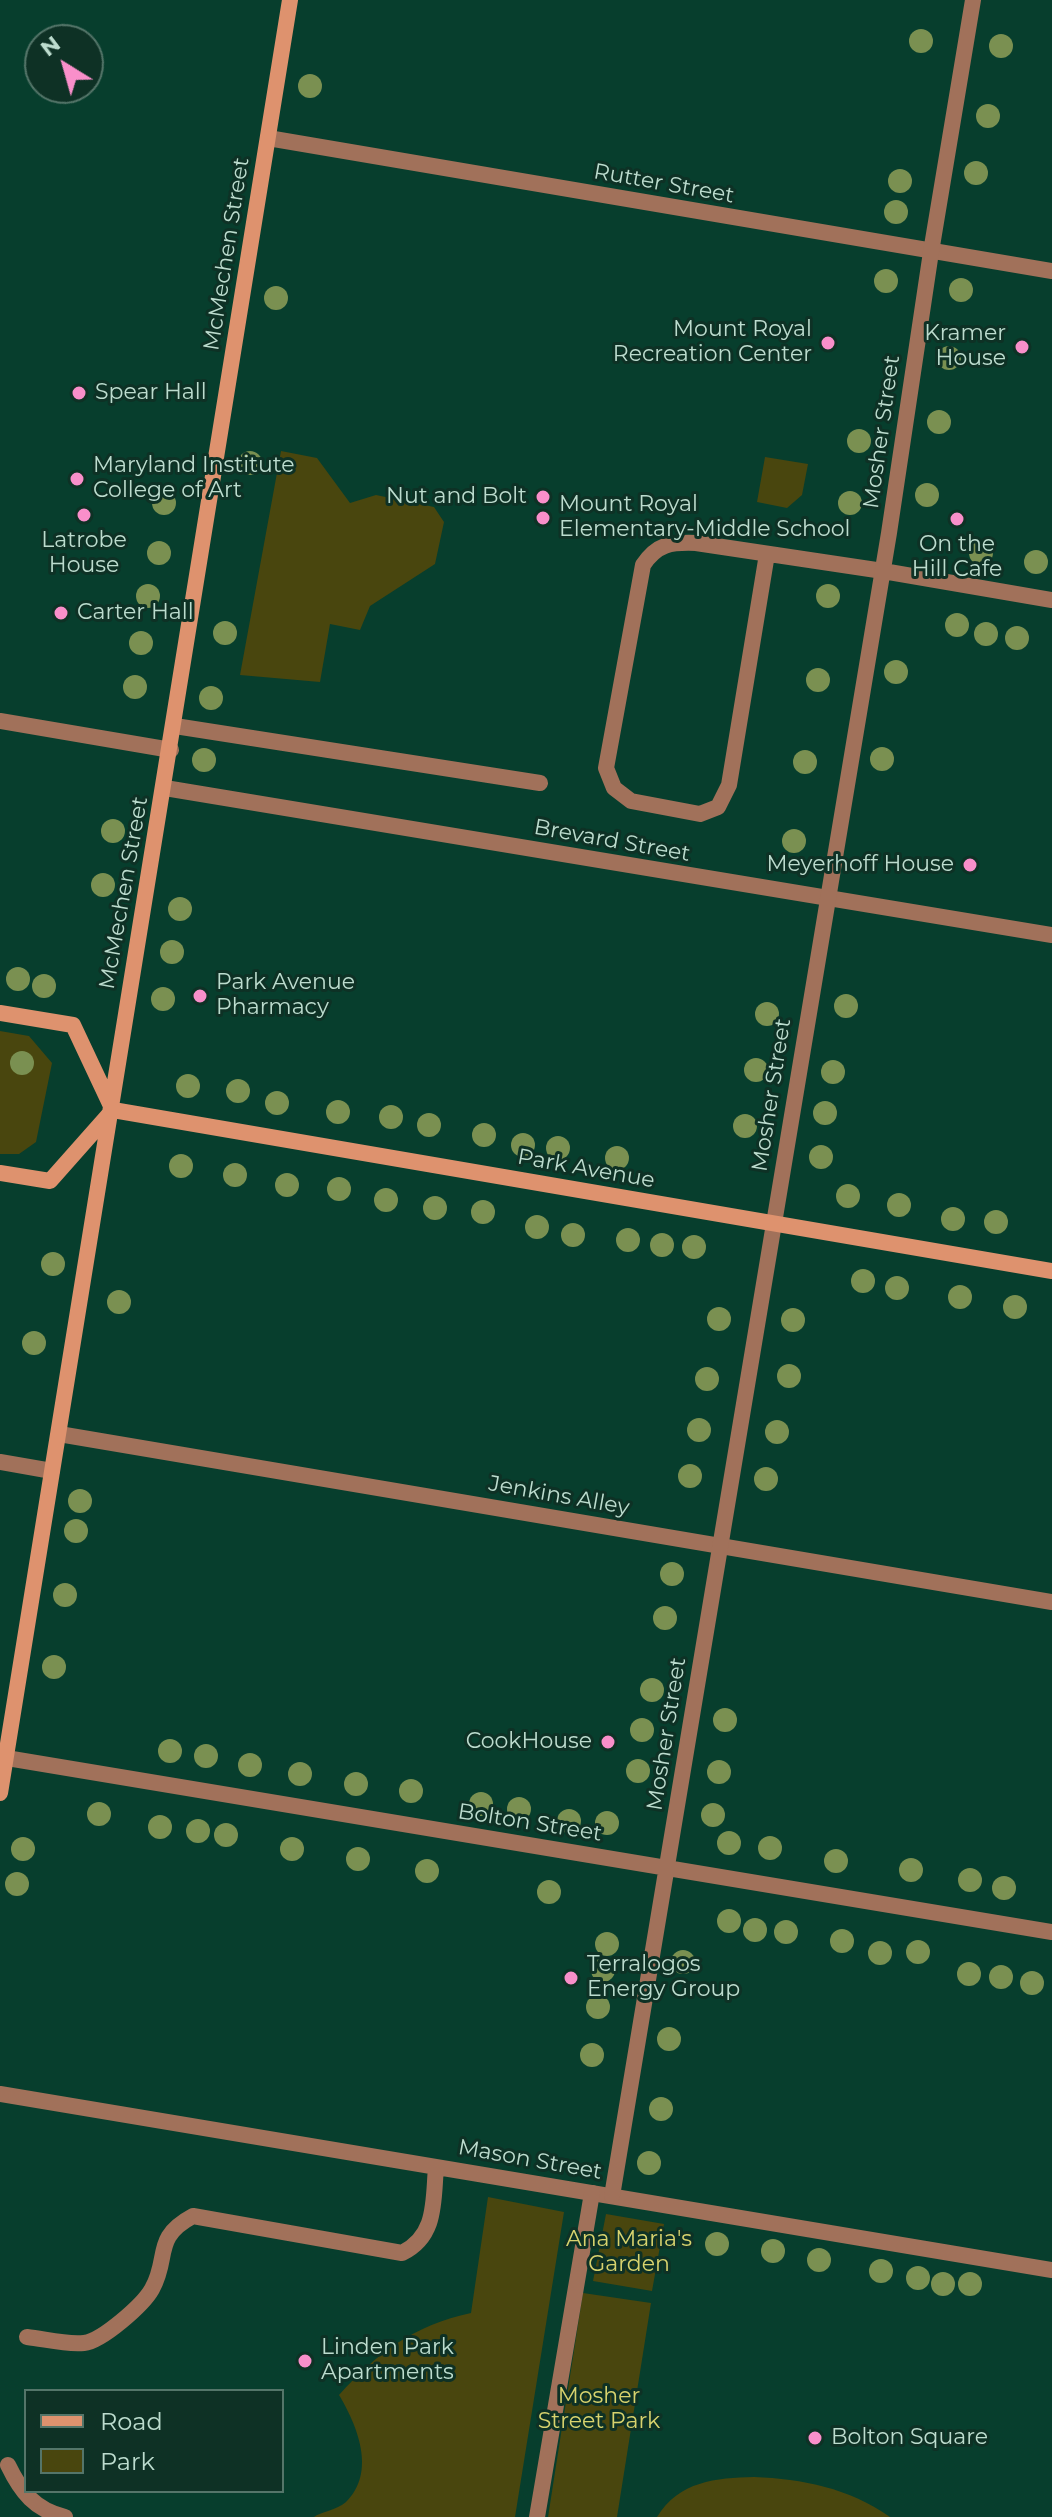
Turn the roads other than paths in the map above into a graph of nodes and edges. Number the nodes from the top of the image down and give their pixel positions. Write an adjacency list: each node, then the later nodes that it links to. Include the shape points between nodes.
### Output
1 (290, 0): 3 (street, McMechen Street)
2 (973, 0): 4 (street, Mosher Street)
3 (268, 138): 4 (street, Rutter Street); 10 (street, McMechen Street)
4 (931, 252): 5 (street, Rutter Street); 7 (street, Mosher Street)
5 (1052, 271)
6 (767, 554): 6 (street, via 673,543 653,549 643,565 606,768 614,788 631,801 700,814 718,807 729,785); 7 (street)
7 (883, 571): 8 (street); 14 (street, Mosher Street)
8 (1052, 600)
9 (0, 721): 11 (street)
10 (175, 726): 11 (street, McMechen Street); 12 (street)
11 (171, 750): 13 (street, McMechen Street)
12 (540, 783)
13 (165, 788): 14 (street, Brevard Street); 17 (street, McMechen Street)
14 (827, 898): 15 (street, Brevard Street); 19 (street, Mosher Street)
15 (1052, 935)
16 (0, 1013): 17 (street, via 73,1025)
17 (113, 1110): 18 (street, via 50,1181); 19 (street, Park Avenue); 21 (street, McMechen Street)
18 (0, 1173)
19 (773, 1223): 20 (street, Park Avenue); 24 (street, Mosher Street)
20 (1052, 1271)
21 (59, 1434): 23 (street, McMechen Street); 24 (street, Jenkins Alley)
22 (0, 1462): 23 (street)
23 (52, 1471): 26 (street, McMechen Street)
24 (720, 1545): 25 (street, Jenkins Alley); 28 (street, Mosher Street)
25 (1052, 1602)
26 (3, 1758): 27 (street, McMechen Street); 28 (street, Bolton Street)
27 (0, 1793)
28 (667, 1868): 29 (street, Bolton Street); 33 (street, Mosher Street)
29 (1052, 1932)
30 (0, 2094): 31 (street, Mason Street)
31 (436, 2167): 32 (street, Mason Street); 35 (street, via 430,2228 402,2253 193,2216 176,2225 164,2241 153,2289 106,2333 85,2343)
32 (592, 2193): 33 (street, Mason Street); 38 (street)
33 (612, 2196): 34 (street, Mason Street)
34 (1052, 2270)
35 (27, 2337)
36 (8, 2465): 37 (street, via 33,2503)
37 (65, 2517)
38 (537, 2517)

